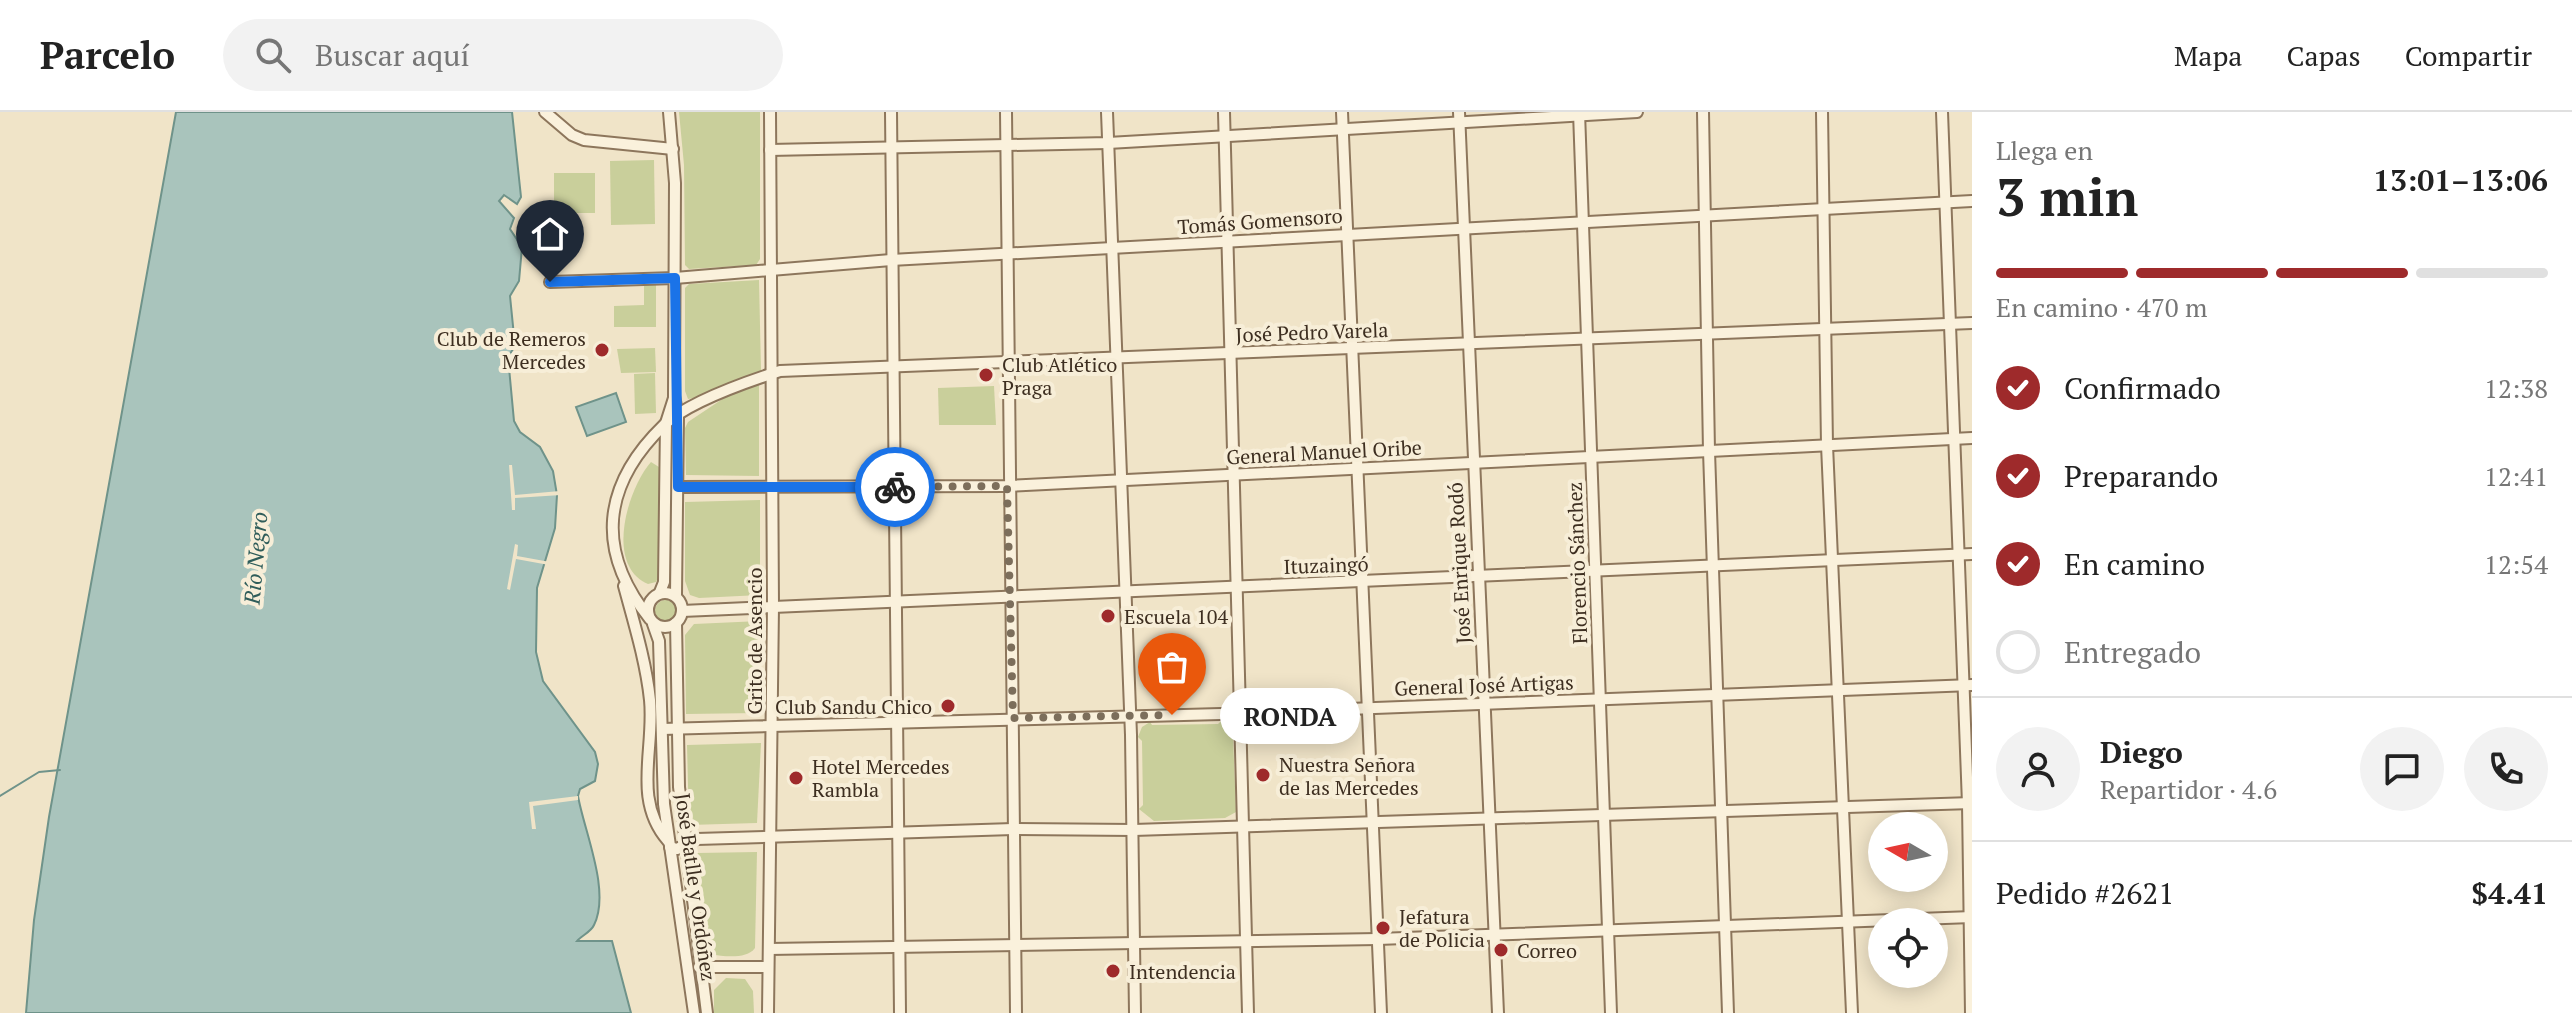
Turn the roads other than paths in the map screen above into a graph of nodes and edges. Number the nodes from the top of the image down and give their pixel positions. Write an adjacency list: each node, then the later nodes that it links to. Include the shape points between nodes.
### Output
1 (545, 112): 19 (street, via 584,140)
2 (669, 112): 19 (street)
3 (770, 112): 21 (street, Grito de Asencio)
4 (891, 112): 20 (street)
5 (1006, 112): 18 (street)
6 (1107, 112): 17 (street)
7 (1224, 112): 16 (street)
8 (1342, 112): 15 (street)
9 (1637, 112): 13 (street)
10 (1703, 112): 25 (street)
11 (1822, 112): 24 (street)
12 (1942, 112): 23 (street)
13 (1579, 114): 14 (street); 26 (street, Florencio Sánchez)
14 (1459, 118): 15 (street); 27 (street, José Enrique Rodó)
15 (1343, 130): 16 (street); 28 (street)
16 (1225, 136): 17 (street); 29 (street)
17 (1108, 143): 18 (street); 30 (street)
18 (1006, 147): 20 (street); 31 (street)
19 (673, 149): 34 (street)
20 (891, 149): 21 (street); 32 (street)
21 (770, 150): 33 (street, Grito de Asencio)
22 (1972, 201): 23 (street, Tomás Gomensoro)
23 (1945, 202): 24 (street, Tomás Gomensoro); 37 (street)
24 (1822, 209): 25 (street, Tomás Gomensoro); 38 (street)
25 (1705, 214): 26 (street, Tomás Gomensoro); 39 (street)
26 (1581, 220): 27 (street, Tomás Gomensoro); 40 (street, Florencio Sánchez)
27 (1462, 228): 28 (street, Tomás Gomensoro); 41 (street, José Enrique Rodó)
28 (1348, 234): 29 (street, Tomás Gomensoro); 42 (street)
29 (1228, 241): 30 (street, Tomás Gomensoro); 43 (street)
30 (1111, 248): 31 (street, Tomás Gomensoro); 44 (street)
31 (1007, 254): 32 (street, Tomás Gomensoro); 45 (street)
32 (891, 260): 33 (street, Tomás Gomensoro); 46 (street)
33 (771, 270): 34 (street, Tomás Gomensoro); 47 (street, Grito de Asencio)
34 (675, 278): 35 (street, Tomás Gomensoro); 48 (street)
35 (550, 282)
36 (1972, 323): 37 (street, José Pedro Varela)
37 (1949, 324): 38 (street, José Pedro Varela); 52 (street)
38 (1824, 329): 39 (street, José Pedro Varela); 53 (street)
39 (1707, 334): 40 (street, José Pedro Varela); 54 (street)
40 (1587, 340): 41 (street, José Pedro Varela); 55 (street, Florencio Sánchez)
41 (1467, 344): 42 (street, José Pedro Varela); 56 (street, José Enrique Rodó)
42 (1352, 349): 43 (street, José Pedro Varela); 57 (street)
43 (1231, 353): 44 (street, José Pedro Varela); 58 (street)
44 (1115, 357): 45 (street, José Pedro Varela); 59 (street)
45 (1007, 360): 46 (street, José Pedro Varela); 60 (street)
46 (892, 365): 47 (street, José Pedro Varela); 63 (street)
47 (772, 373): 49 (street, José Pedro Varela); 62 (street, Grito de Asencio)
48 (674, 396): 49 (street); 50 (street)
49 (678, 416): 50 (street, José Pedro Varela); 61 (street)
50 (666, 423): 68 (street, via 623,476 616,497 612,539); 73 (street)
51 (1972, 438): 52 (street, General Manuel Oribe)
52 (1952, 440): 53 (street, General Manuel Oribe); 64 (street)
53 (1827, 445): 54 (street, General Manuel Oribe); 66 (street)
54 (1709, 451): 55 (street, General Manuel Oribe); 67 (street)
55 (1591, 457): 56 (street, General Manuel Oribe); 69 (street, Florencio Sánchez)
56 (1472, 463): 57 (street, General Manuel Oribe); 70 (street, José Enrique Rodó)
57 (1357, 468): 58 (street, General Manuel Oribe); 71 (street)
58 (1235, 475): 59 (street, General Manuel Oribe); 72 (street)
59 (1119, 481): 60 (street, General Manuel Oribe); 74 (street)
60 (1007, 486): 63 (street, General Manuel Oribe); 76 (street)
61 (678, 487): 62 (street, General Manuel Oribe); 75 (street)
62 (772, 487): 63 (street, General Manuel Oribe); 78 (street, Grito de Asencio)
63 (895, 487): 77 (street)
64 (1957, 554): 65 (street, Ituzaingó); 66 (street, Ituzaingó); 82 (street)
65 (1972, 554)
66 (1835, 560): 67 (street, Ituzaingó); 83 (street)
67 (1712, 566): 69 (street, Ituzaingó); 84 (street)
68 (620, 569): 80 (street); 116 (street, via 650,696 647,798 651,815)
69 (1596, 572): 70 (street, Ituzaingó); 85 (street, Florencio Sánchez)
70 (1478, 576): 71 (street, Ituzaingó); 86 (street, José Enrique Rodó)
71 (1361, 582): 72 (street, Ituzaingó); 87 (street)
72 (1239, 587): 74 (street, Ituzaingó); 88 (street)
73 (660, 592): 75 (street); 80 (street, via 650,604)
74 (1123, 593): 76 (street, Ituzaingó); 89 (street)
75 (676, 595): 79 (street)
76 (1011, 598): 77 (street, Ituzaingó); 92 (street)
77 (895, 603): 78 (street, Ituzaingó); 93 (street)
78 (773, 606): 79 (street, Ituzaingó); 94 (street, Grito de Asencio)
79 (682, 611): 81 (street)
80 (652, 621): 81 (street, via 667,629); 95 (street, José Batlle y Ordóñez, via 659,641)
81 (676, 623): 96 (street)
82 (1967, 685): 83 (street, General José Artigas); 99 (street)
83 (1839, 689): 84 (street, General José Artigas); 101 (street)
84 (1716, 694): 85 (street, General José Artigas); 103 (street)
85 (1600, 698): 86 (street, General José Artigas); 104 (street, Florencio Sánchez)
86 (1483, 703): 87 (street, General José Artigas); 105 (street, José Enrique Rodó)
87 (1367, 707): 88 (street, General José Artigas); 106 (street)
88 (1242, 712): 90 (street, General José Artigas); 97 (street)
89 (1128, 714): 91 (street, General José Artigas); 92 (street, General José Artigas); 98 (street)
90 (1221, 714): 91 (street, General José Artigas); 97 (street)
91 (1147, 716): 98 (street)
92 (1013, 718): 93 (street, General José Artigas); 110 (street)
93 (896, 722): 94 (street, General José Artigas); 113 (street)
94 (772, 726): 96 (street, General José Artigas); 114 (street, Grito de Asencio)
95 (662, 729): 96 (street, General José Artigas); 116 (street, José Batlle y Ordóñez)
96 (677, 729): 112 (street)
97 (1243, 729): 100 (street)
98 (1131, 735): 102 (street)
99 (1970, 804): 101 (street); 118 (street)
100 (1244, 807): 107 (street); 108 (street)
101 (1844, 807): 103 (street); 119 (street)
102 (1133, 810): 109 (street); 111 (street)
103 (1720, 812): 104 (street); 120 (street)
104 (1604, 815): 105 (street); 121 (street, Florencio Sánchez)
105 (1488, 819): 106 (street); 122 (street, José Enrique Rodó)
106 (1370, 823): 107 (street); 123 (street)
107 (1244, 825): 108 (street); 124 (street)
108 (1226, 826): 109 (street)
109 (1157, 828): 111 (street)
110 (1013, 829): 111 (street); 113 (street); 126 (street)
111 (1134, 830): 125 (street)
112 (683, 832): 115 (street); 116 (street, via 674,828); 117 (street)
113 (897, 833): 114 (street); 127 (street)
114 (771, 836): 115 (street); 128 (street, Grito de Asencio)
115 (697, 839): 117 (street)
116 (669, 840): 117 (street); 131 (street, José Batlle y Ordóñez)
117 (684, 845): 129 (street)
118 (1971, 917): 119 (street); 144 (street)
119 (1848, 922): 120 (street); 143 (street)
120 (1723, 926): 121 (street); 142 (street)
121 (1608, 930): 122 (street); 141 (street, Florencio Sánchez)
122 (1494, 935): 123 (street); 140 (street, José Enrique Rodó)
123 (1378, 939): 124 (street); 139 (street)
124 (1247, 943): 125 (street); 138 (street)
125 (1134, 945): 126 (street); 137 (street)
126 (1015, 947): 127 (street); 136 (street)
127 (899, 948): 128 (street); 135 (street)
128 (769, 949): 130 (street, Grito de Asencio)
129 (702, 966): 130 (street); 131 (street); 133 (street)
130 (768, 967): 134 (street, Grito de Asencio)
131 (690, 968): 132 (street, José Batlle y Ordóñez)
132 (694, 1013)
133 (707, 1013)
134 (768, 1013)
135 (900, 1013)
136 (1016, 1013)
137 (1135, 1013)
138 (1248, 1013)
139 (1381, 1013)
140 (1498, 1013)
141 (1611, 1013)
142 (1728, 1013)
143 (1852, 1013)
144 (1971, 1013)

